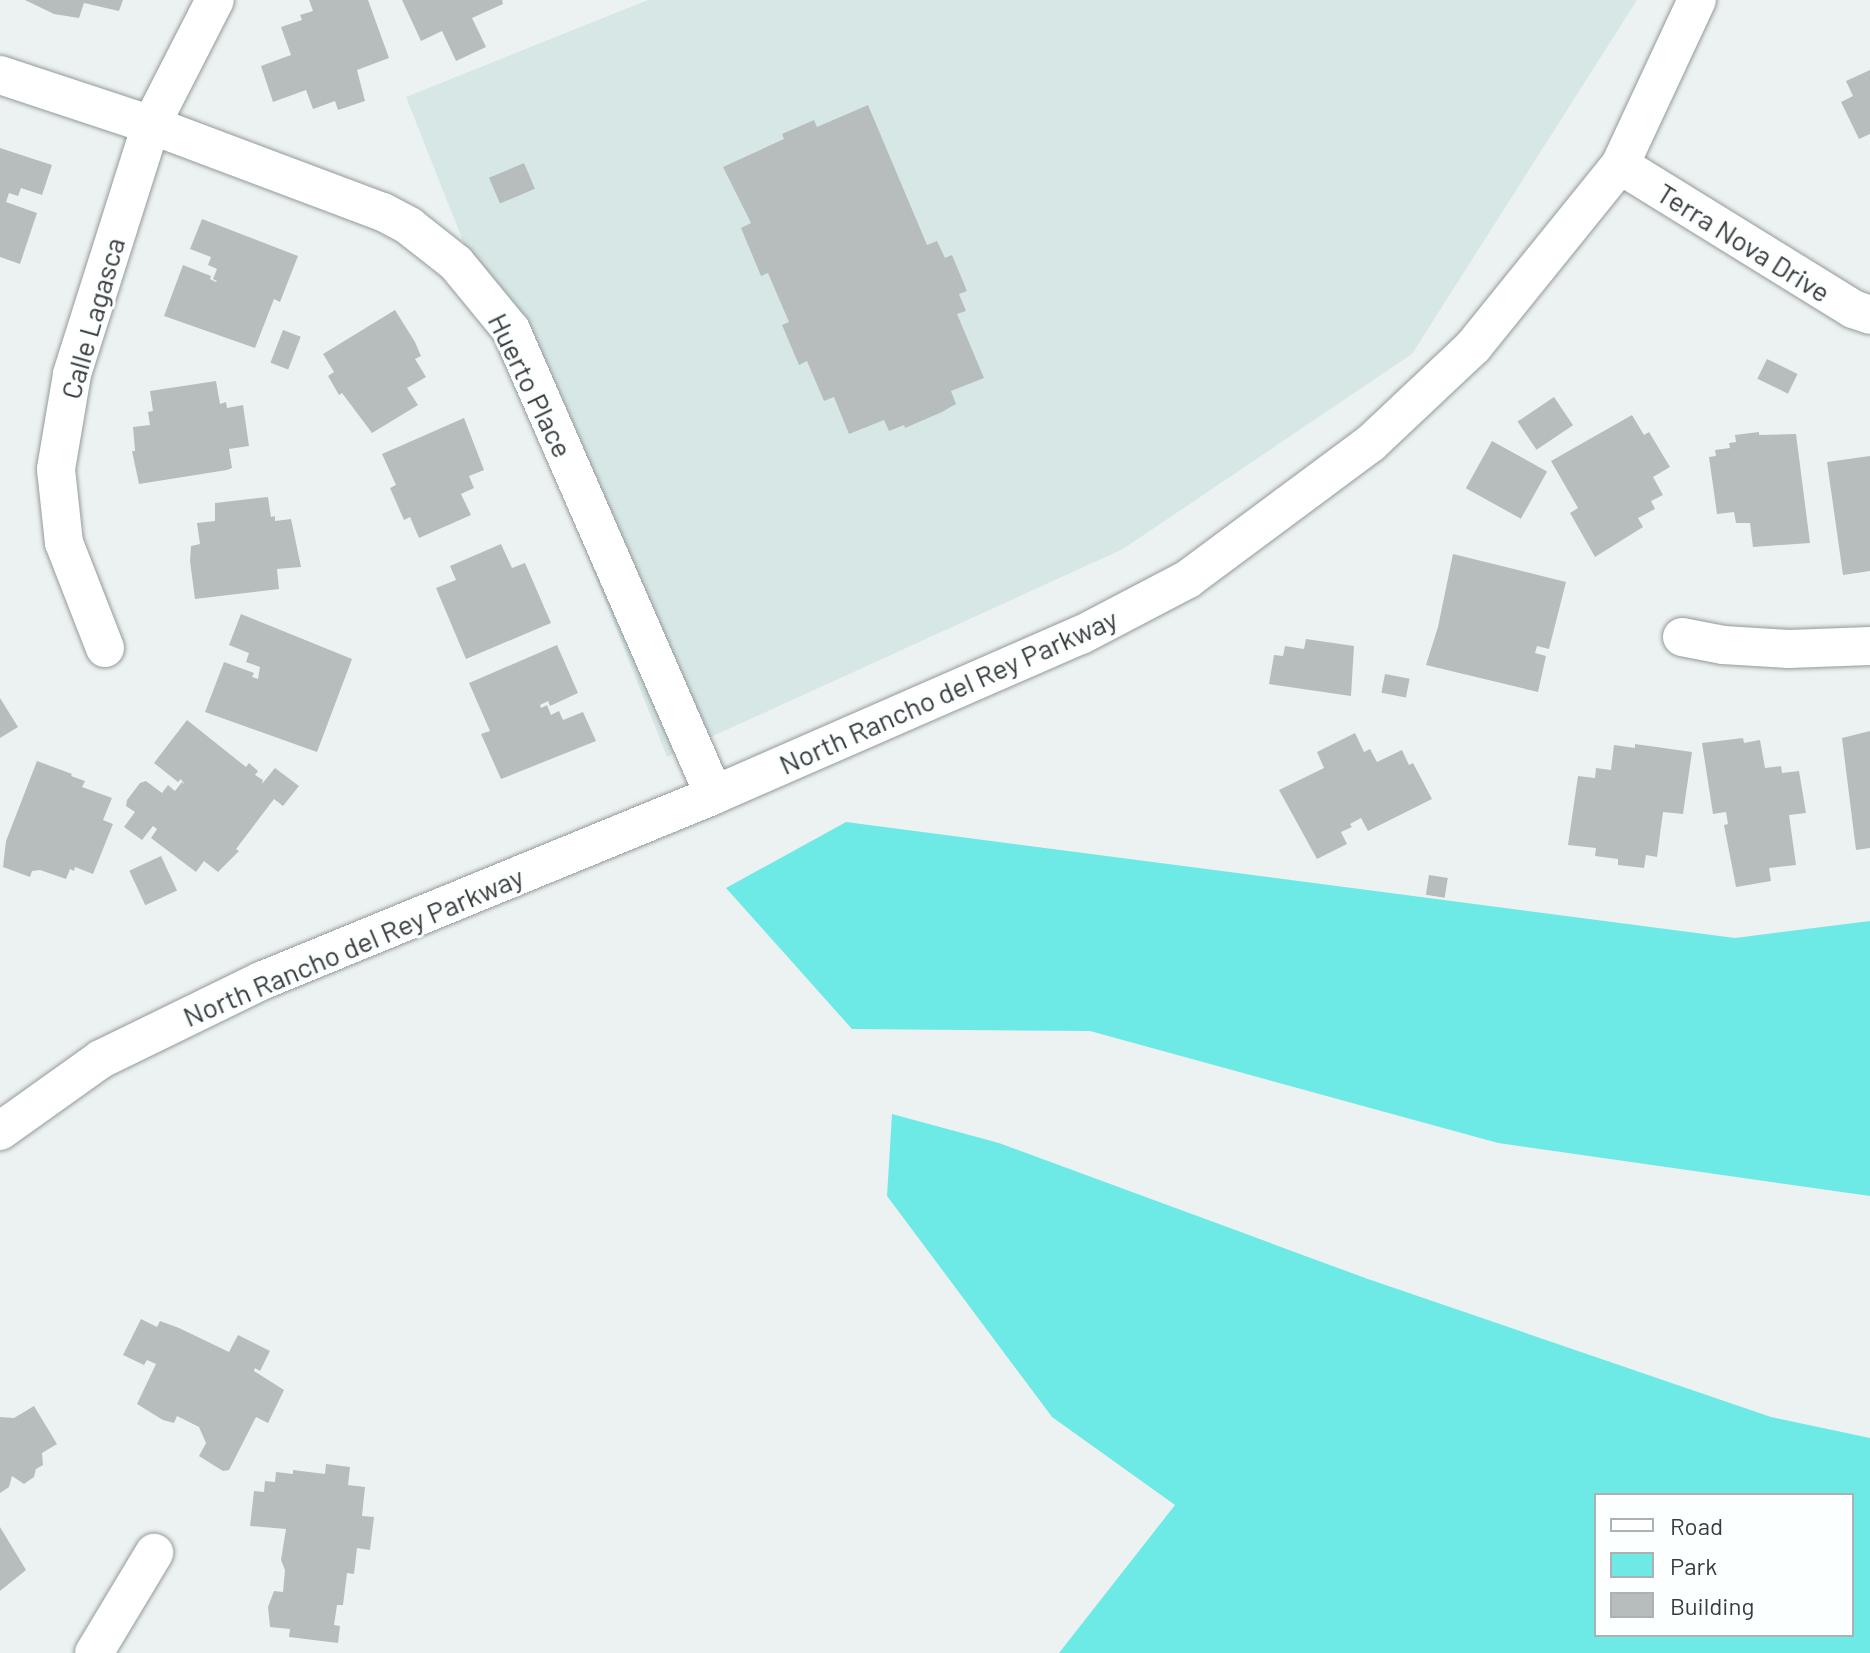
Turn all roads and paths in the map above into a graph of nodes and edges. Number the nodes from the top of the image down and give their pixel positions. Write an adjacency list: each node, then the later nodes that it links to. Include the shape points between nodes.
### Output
1 (215, 0): 4 (street, Calle Lagasca)
2 (1697, 0): 5 (street, North Rancho del Rey Parkway)
3 (0, 75): 4 (street, Huerto Place)
4 (151, 125): 9 (street, Calle Lagasca, via 72,374 56,469 64,543); 10 (street, Huerto Place, via 383,212 434,244 476,284 511,330)
5 (1620, 165): 6 (street, Terra Nova Drive); 10 (street, North Rancho del Rey Parkway, via 1473,347 1370,444 1188,579 1081,635)
6 (1870, 315)
7 (1682, 637): 8 (street, via 1789,649)
8 (1870, 646)
9 (105, 648)
10 (714, 795): 11 (street, North Rancho del Rey Parkway, via 261,981 101,1059)
11 (0, 1131)
12 (154, 1553): 13 (street)
13 (94, 1653)

